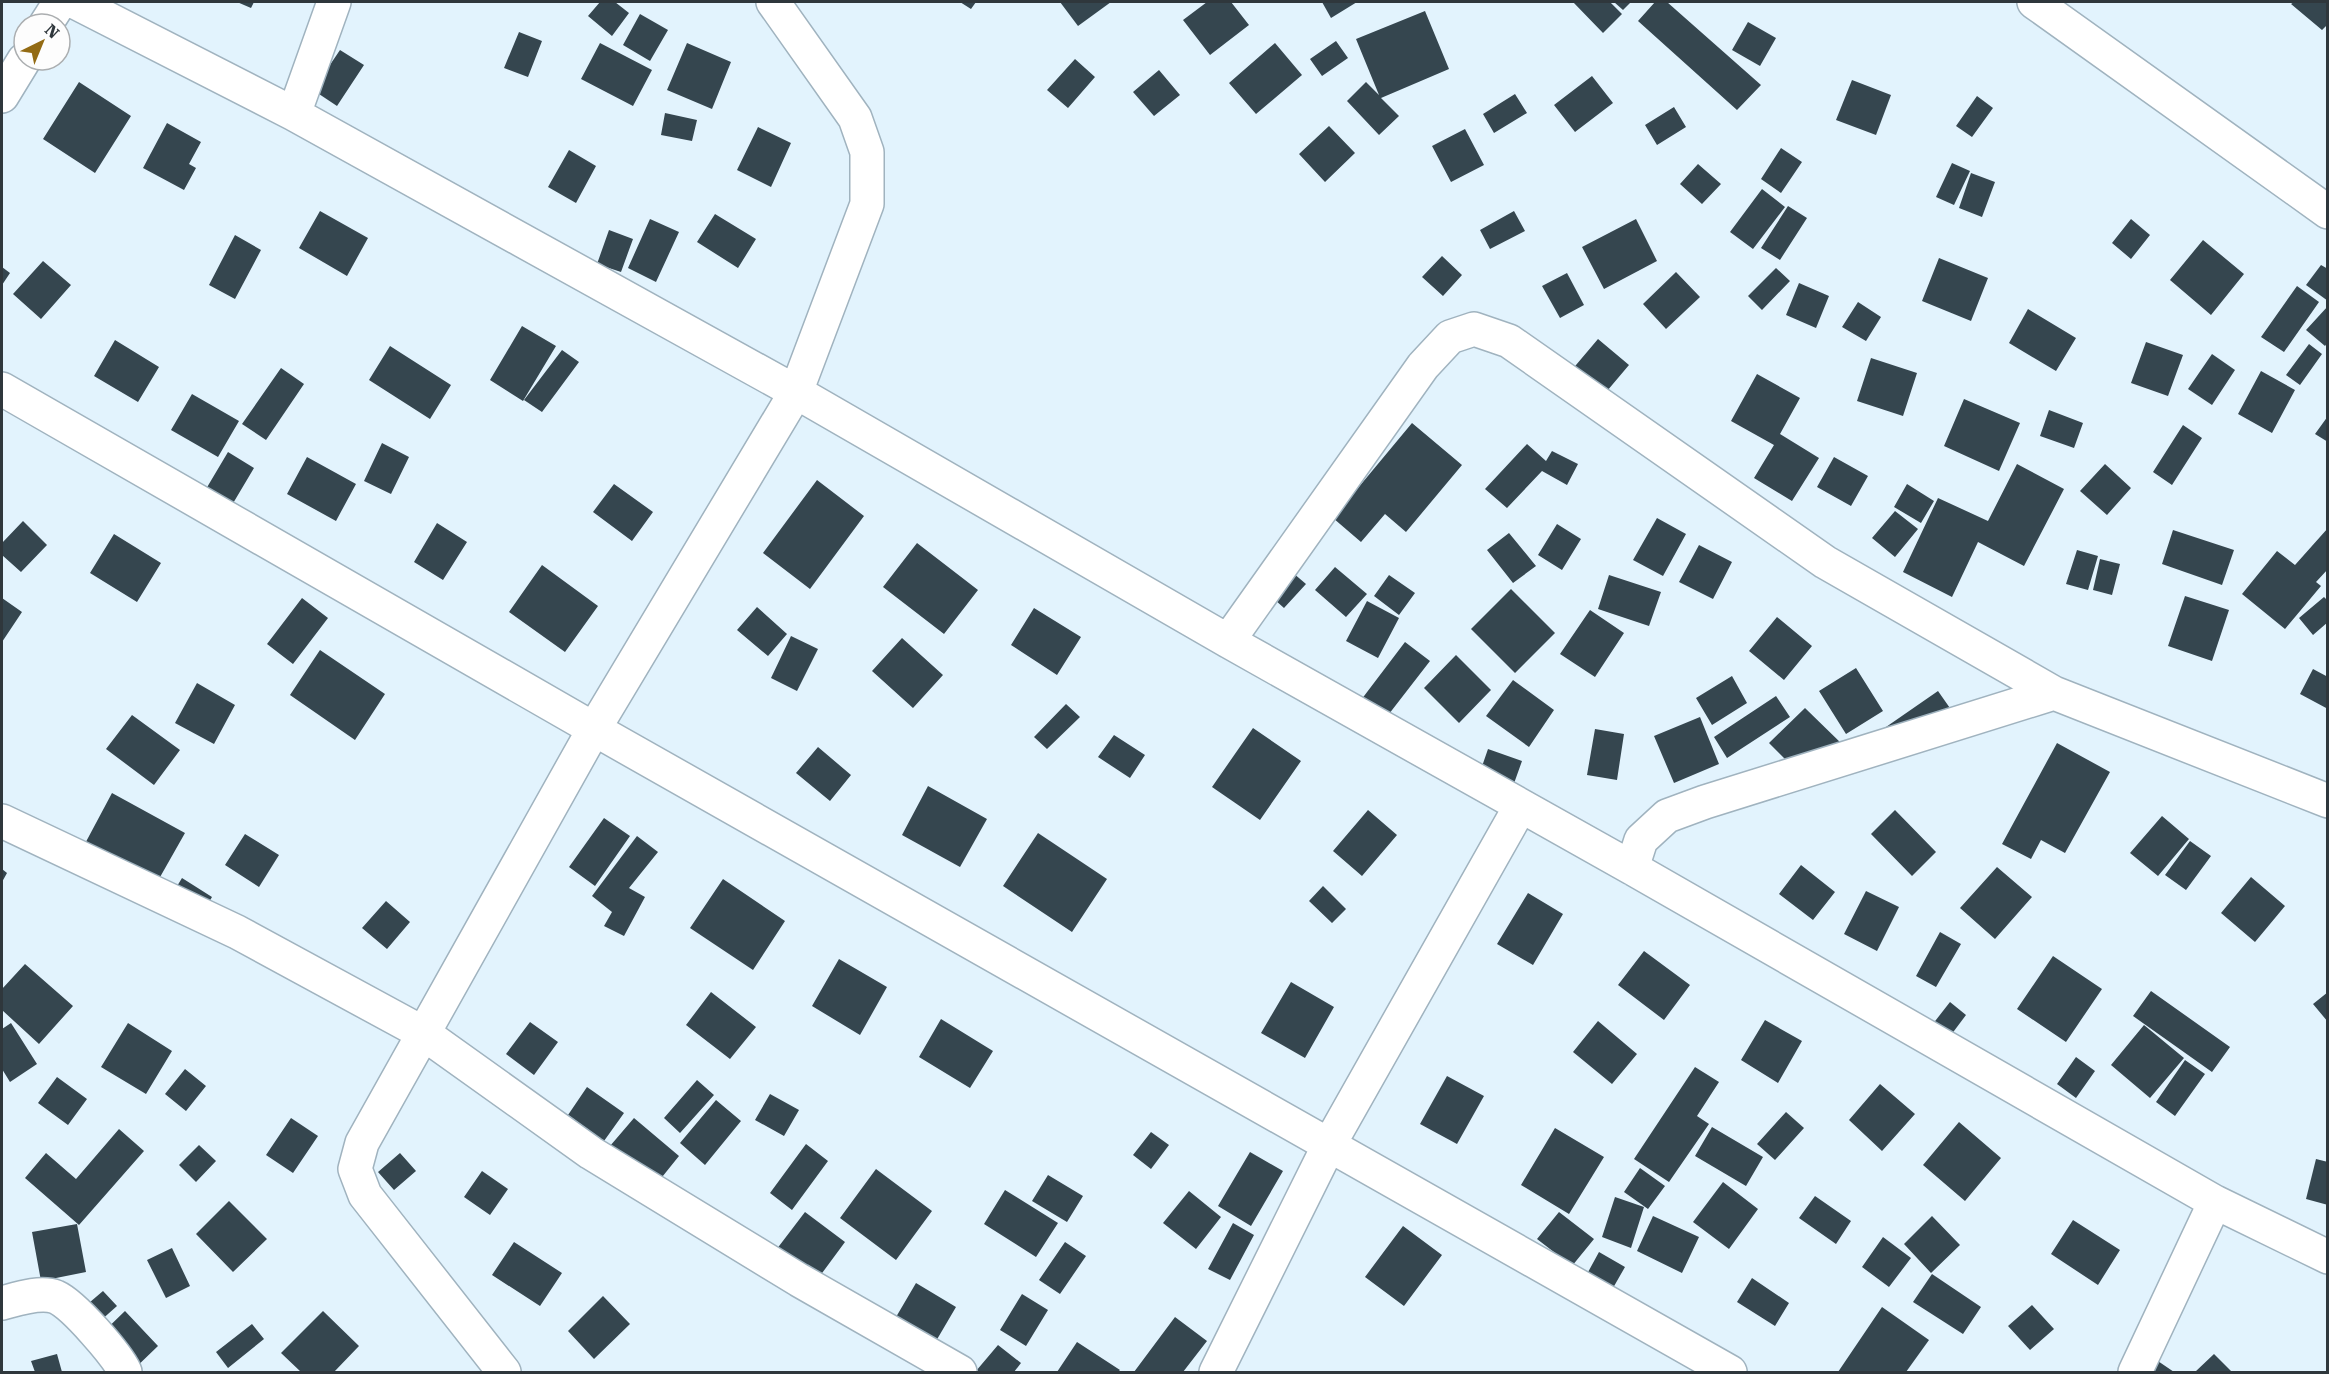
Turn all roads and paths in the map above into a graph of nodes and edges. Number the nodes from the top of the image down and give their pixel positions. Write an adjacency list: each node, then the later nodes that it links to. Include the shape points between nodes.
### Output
1 (75, 2): 7 (street)
2 (334, 2): 7 (street)
3 (773, 2): 10 (street, via 855,118 867,152 867,204)
4 (2034, 2): 8 (street)
5 (17, 72): 6 (street)
6 (2, 96)
7 (294, 114): 10 (street)
8 (2328, 212)
9 (2, 389): 13 (street)
10 (796, 392): 11 (street); 13 (street)
11 (1228, 641): 12 (street, via 1423,366 1450,337 1474,329 1509,341 1826,562); 15 (street)
12 (2054, 693): 14 (street); 17 (street, via 1667,816 1641,840)
13 (594, 729): 18 (street); 19 (street)
14 (2328, 801)
15 (1520, 807): 17 (street); 19 (street)
16 (2, 821): 18 (street, via 237,932)
17 (1632, 868): 20 (street)
18 (423, 1034): 24 (street, via 362,1143 355,1169 365,1195); 25 (street, via 591,1154)
19 (1329, 1145): 26 (street); 27 (street)
20 (2215, 1202): 21 (street); 28 (street)
21 (2328, 1257)
22 (2, 1303): 23 (street, via 29,1295 56,1297 83,1320)
23 (125, 1372)
24 (504, 1372)
25 (960, 1372)
26 (1216, 1372)
27 (1730, 1372)
28 (2135, 1372)

